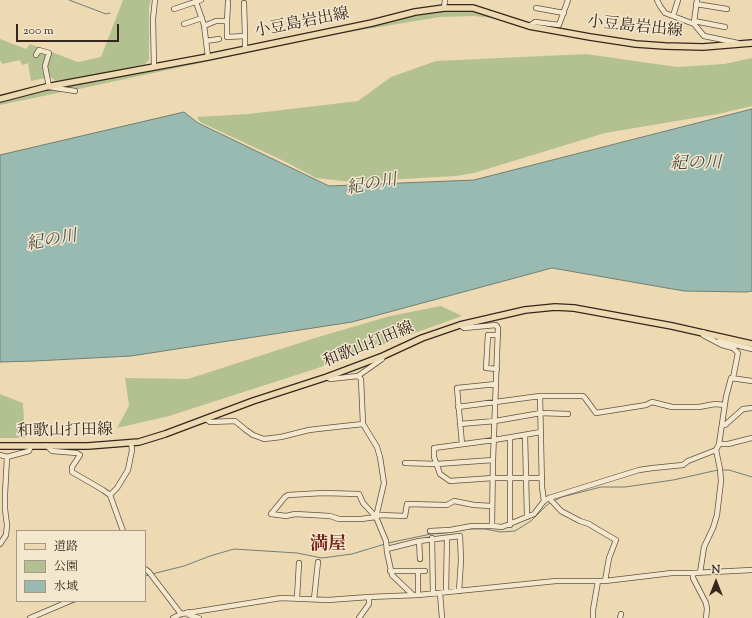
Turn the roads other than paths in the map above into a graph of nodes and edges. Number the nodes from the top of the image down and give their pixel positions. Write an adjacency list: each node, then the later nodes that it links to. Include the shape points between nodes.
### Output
1 (155, 0): 31 (street)
2 (444, 0): 10 (street)
3 (568, 0): 14 (street)
4 (657, 0): 15 (street, via 665,13)
5 (678, 0): 15 (street)
6 (199, 1): 12 (street); 16 (street)
7 (228, 2): 17 (street)
8 (696, 2): 13 (street); 18 (street)
9 (244, 3): 23 (street)
10 (444, 8): 21 (main road, 小豆島岩出線, via 473,8); 28 (main road, 小豆島岩出線)
11 (536, 8): 14 (street)
12 (174, 9)
13 (727, 9)
14 (564, 12): 21 (street, via 559,25 535,22)
15 (673, 16): 18 (street)
16 (202, 18): 19 (street); 20 (street)
17 (227, 21): 20 (street); 23 (street, via 227,37)
18 (694, 22): 22 (street); 27 (street, via 704,36)
19 (184, 24)
20 (204, 26): 25 (street)
21 (530, 26): 27 (main road, 小豆島岩出線, via 636,44 703,47)
22 (725, 27)
23 (244, 36): 28 (street)
24 (219, 39): 25 (street)
25 (206, 42): 30 (street)
26 (752, 42): 27 (main road, 小豆島岩出線)
27 (742, 44)
28 (245, 49): 30 (main road, 小豆島岩出線)
29 (36, 55): 32 (street, via 39,50 48,53 45,66)
30 (208, 57): 31 (main road, 小豆島岩出線)
31 (154, 67): 32 (main road, 小豆島岩出線)
32 (49, 87): 33 (street); 34 (main road, 小豆島岩出線)
33 (75, 91)
34 (0, 99)
35 (460, 325): 36 (main road, 和歌山打田線, via 525,310 555,307 574,308); 37 (street, via 464,328 496,326); 41 (main road, 和歌山打田線, via 422,338)
36 (703, 332): 38 (street, via 703,335); 39 (main road, 和歌山打田線)
37 (498, 335): 42 (street); 42 (street, via 488,335 486,368)
38 (716, 341): 40 (street); 45 (street, via 738,353)
39 (752, 344)
40 (752, 349)
41 (383, 356): 43 (street); 44 (main road, 和歌山打田線)
42 (497, 369): 47 (street)
43 (358, 376): 44 (street); 57 (street)
44 (327, 377): 55 (main road, 和歌山打田線, via 252,400)
45 (733, 378): 46 (street); 50 (street)
46 (752, 381)
47 (496, 384): 49 (street); 51 (street, via 457,388)
48 (540, 396): 49 (street); 50 (street, via 583,396 596,413 652,402 672,406); 53 (street)
49 (496, 402): 51 (street); 56 (street)
50 (725, 406): 59 (street)
51 (458, 407): 58 (street)
52 (752, 408): 59 (street, via 743,409)
53 (541, 413): 54 (street); 56 (street); 60 (street)
54 (568, 414)
55 (206, 419): 57 (street, via 210,422 235,421 253,435 264,438); 65 (main road, 和歌山打田線, via 139,442)
56 (495, 420): 58 (street); 64 (street)
57 (363, 424): 85 (street, via 377,447 384,483)
58 (460, 424): 66 (street)
59 (722, 425): 67 (street)
60 (541, 432): 61 (street); 80 (street)
61 (525, 435): 62 (street); 79 (street)
62 (510, 438): 64 (street); 78 (street)
63 (752, 438): 67 (street)
64 (494, 440): 66 (street); 74 (street)
65 (131, 442): 70 (main road, 和歌山打田線); 81 (street, via 128,470 124,479)
66 (462, 444): 76 (street, via 434,448)
67 (719, 444): 71 (street)
68 (0, 446): 69 (main road, 和歌山打田線)
69 (31, 446): 70 (main road, 和歌山打田線); 73 (street, via 29,451)
70 (47, 446): 81 (street, via 52,451 80,455 72,467 72,472)
71 (716, 450): 82 (street, via 684,465 639,470); 105 (street, via 721,471 717,515 704,547)
72 (0, 455): 73 (street)
73 (7, 457): 94 (street, via 5,509 8,525 6,535)
74 (493, 460): 76 (street); 77 (street)
75 (405, 463): 76 (street)
76 (437, 464): 77 (street, via 440,474 450,481)
77 (493, 478): 78 (street); 84 (street)
78 (510, 478): 79 (street); 87 (street)
79 (526, 478): 80 (street); 86 (street)
80 (542, 478): 83 (street)
81 (110, 495): 89 (street)
82 (550, 499): 83 (street); 107 (street, via 561,511 616,540 609,558)
83 (544, 501): 86 (street, via 534,514)
84 (492, 506): 85 (street, via 454,501 447,505 407,504 405,516); 88 (street)
85 (376, 517): 85 (street, via 339,519 330,516 271,514 288,495 339,492 359,494); 95 (street)
86 (527, 517): 87 (street)
87 (510, 525): 88 (street)
88 (492, 526): 90 (street)
89 (122, 530)
90 (430, 532)
91 (432, 538): 92 (street); 93 (street); 110 (street)
92 (447, 538): 108 (street, via 460,536); 109 (street)
93 (419, 541): 95 (street); 96 (street)
94 (0, 544)
95 (387, 546): 101 (street)
96 (420, 559)
97 (318, 562): 114 (street)
98 (300, 563): 113 (street)
99 (752, 570): 105 (street)
100 (146, 571): 117 (street)
101 (390, 571): 102 (street); 111 (street)
102 (418, 571): 103 (street); 111 (street)
103 (425, 571)
104 (693, 573): 105 (street); 107 (street, via 664,573); 124 (street, via 706,603)
105 (700, 573)
106 (598, 581): 107 (street); 108 (street, via 556,581); 123 (street)
107 (605, 581)
108 (459, 591): 109 (street)
109 (443, 593): 110 (street); 122 (street)
110 (433, 594): 111 (street)
111 (415, 595): 112 (street)
112 (369, 597): 114 (street); 121 (street, via 369,604)
113 (297, 598): 114 (street); 116 (street, via 264,600)
114 (314, 599)
115 (68, 602): 118 (street)
116 (188, 612): 117 (street); 120 (street, via 189,615)
117 (181, 614): 119 (street)
118 (30, 618)
119 (173, 618)
120 (199, 618)
121 (359, 618)
122 (442, 618)
123 (593, 618)
124 (706, 618)

